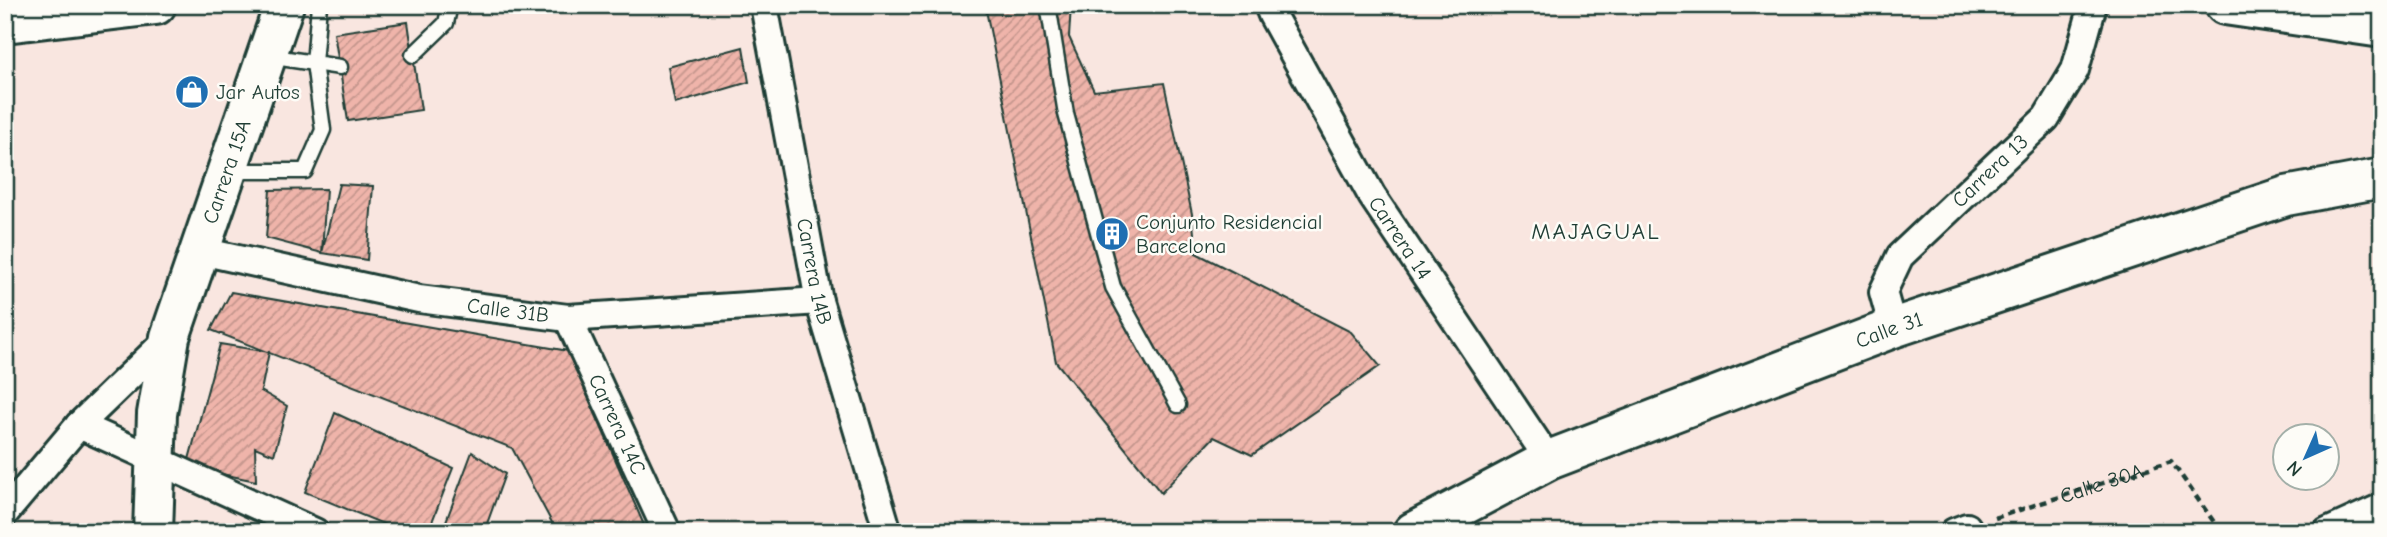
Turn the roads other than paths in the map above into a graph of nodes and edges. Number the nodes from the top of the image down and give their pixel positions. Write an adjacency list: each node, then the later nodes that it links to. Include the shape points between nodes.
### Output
1 (156, 5): 10 (street)
2 (284, 5): 13 (street, Carrera 15A)
3 (319, 5): 14 (lane)
4 (450, 5): 12 (lane, via 446,23)
5 (764, 5): 19 (street, Carrera 14B)
6 (1048, 5): 23 (lane, via 1066,114 1114,287)
7 (1268, 5): 26 (street, Carrera 14, via 1372,196)
8 (2092, 5): 21 (street, Carrera 13, via 2075,70 2046,118 1900,256 1883,292)
9 (2225, 5): 11 (street)
10 (5, 23)
11 (2382, 28)
12 (413, 55)
13 (267, 56): 14 (lane); 16 (street, Carrera 15A)
14 (314, 63): 15 (lane); 16 (lane, via 323,130 305,171)
15 (340, 66)
16 (228, 171): 18 (street, Carrera 15A)
17 (2382, 178): 21 (street, Calle 31, via 2286,196)
18 (201, 251): 20 (street, Calle 31B, via 419,299); 22 (street, Carrera 15A)
19 (819, 301): 20 (street, Calle 31B); 33 (street, Carrera 14B)
20 (568, 318): 32 (street, Carrera 14C)
21 (1893, 328): 26 (street, Calle 31)
22 (170, 337): 24 (street, Carrera 15A); 25 (street, Carrera 15A)
23 (1178, 405)
24 (79, 425): 25 (street); 28 (street, Carrera 15A)
25 (154, 460): 30 (street, Carrera 15A); 31 (street)
26 (1549, 460): 29 (street, Calle 31)
27 (2382, 507): 34 (street)
28 (5, 513)
29 (1423, 529)
30 (153, 532)
31 (315, 532)
32 (667, 532)
33 (888, 532)
34 (2328, 532)

